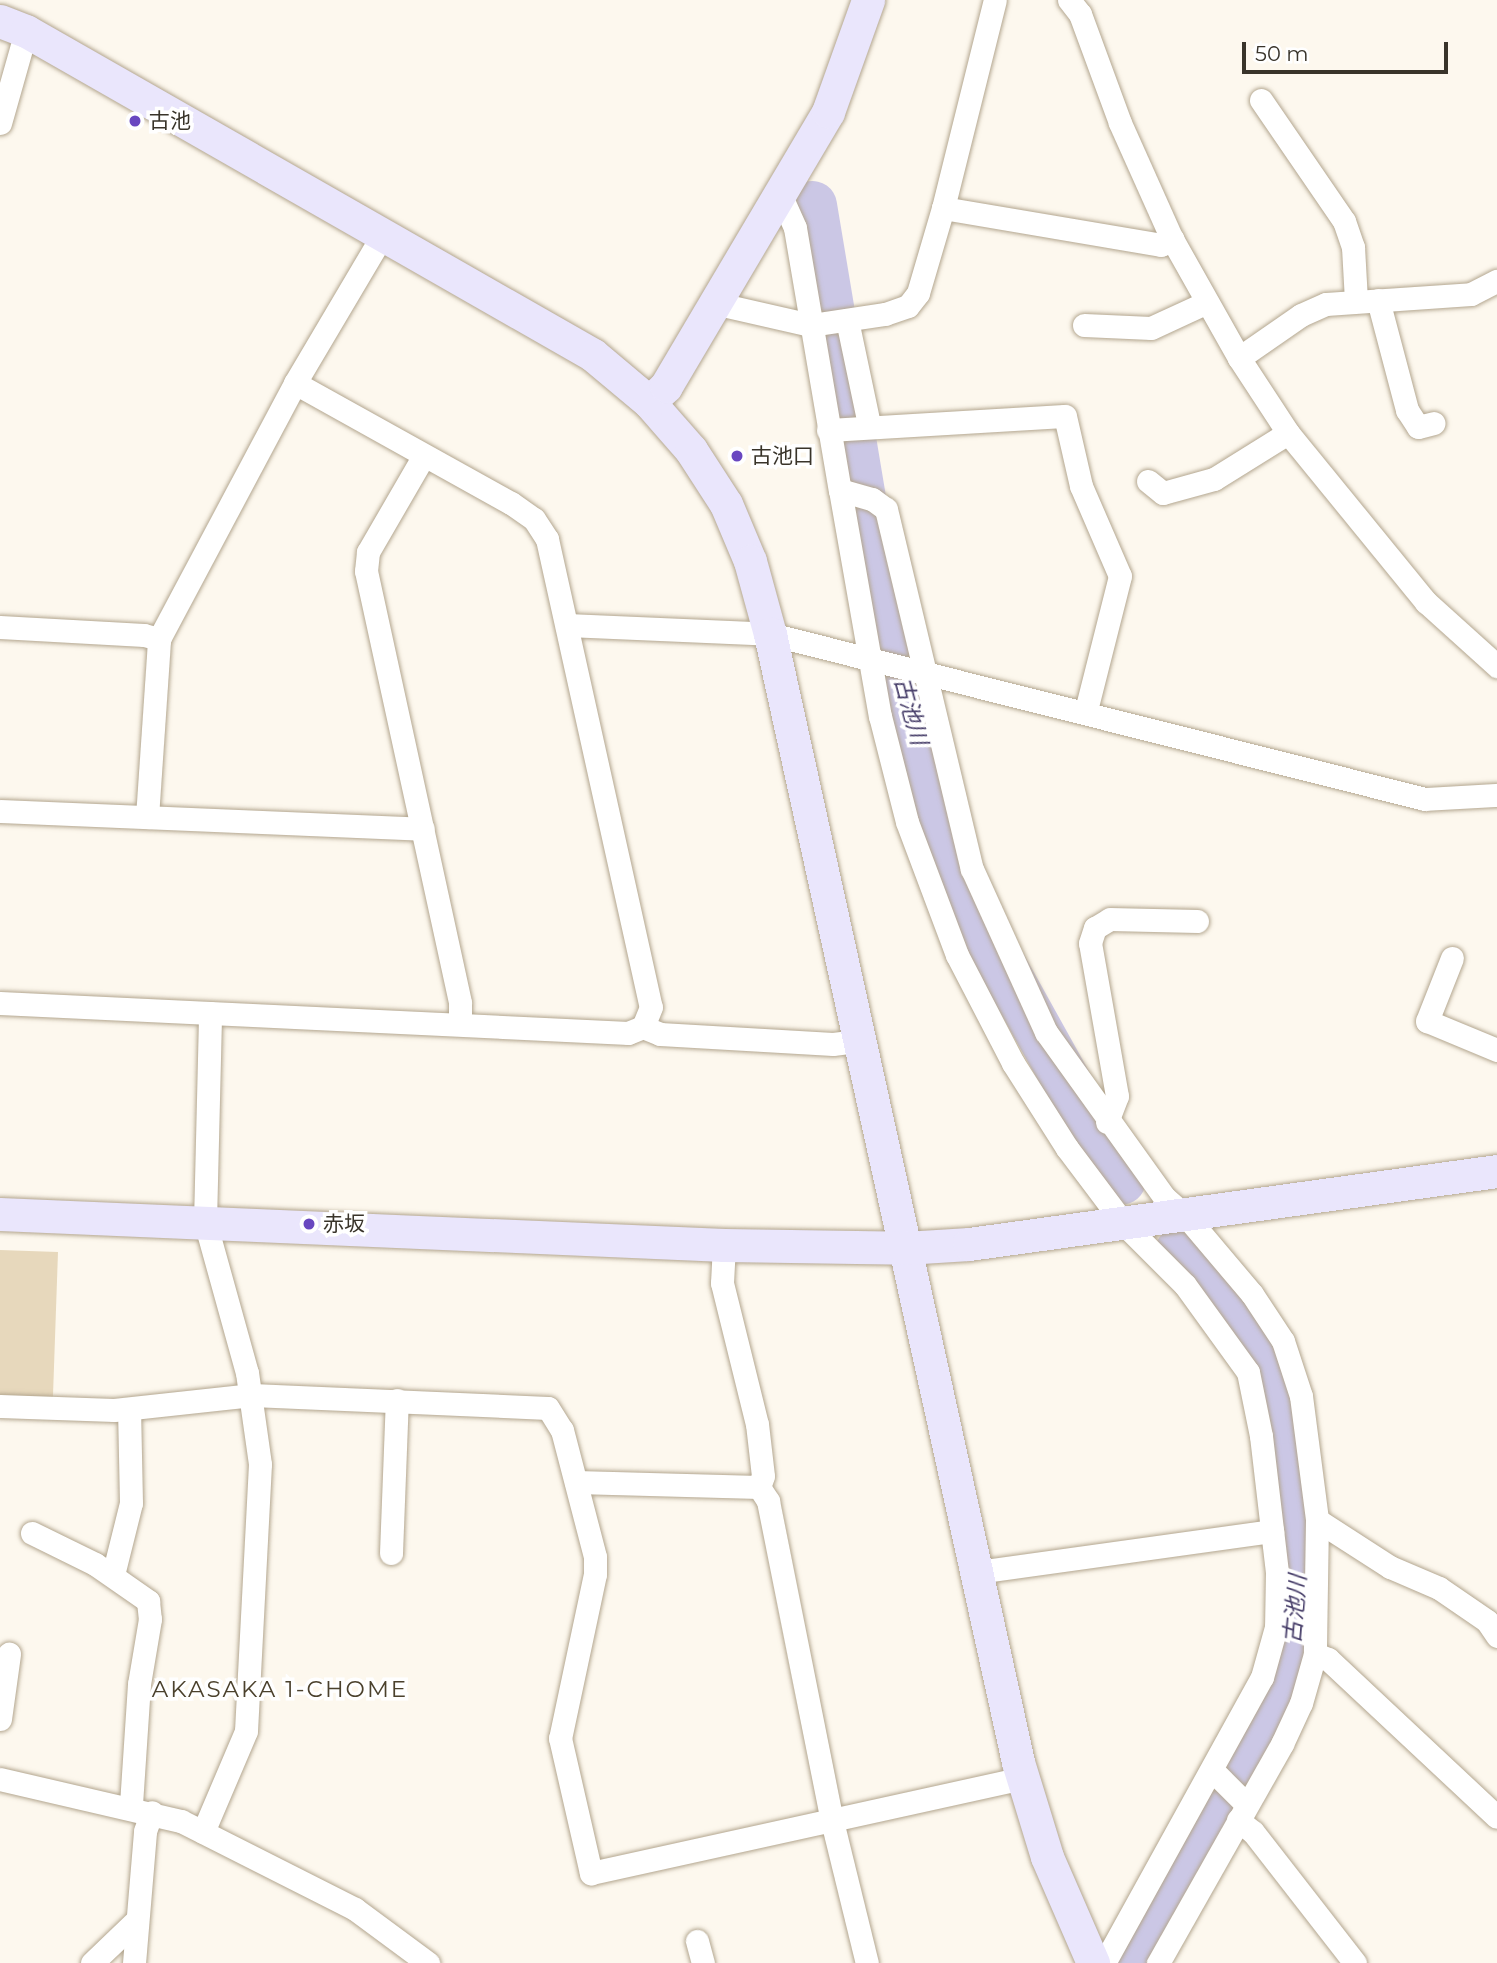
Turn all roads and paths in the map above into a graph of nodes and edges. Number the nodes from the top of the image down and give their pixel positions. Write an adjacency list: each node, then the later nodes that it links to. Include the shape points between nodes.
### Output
1 (6, 0): 5 (street)
2 (868, 0): 8 (street, via 828,112)
3 (995, 0): 9 (street)
4 (1069, 0): 11 (street, via 1080,14 1120,123)
5 (9, 23): 7 (street); 10 (street)
6 (1261, 100): 15 (street, via 1343,221)
7 (0, 123)
8 (780, 194): 16 (street); 18 (street)
9 (943, 208): 11 (street, via 1161,245); 18 (street, via 918,293 908,306)
10 (382, 236): 21 (street); 22 (street, via 593,355)
11 (1172, 239): 17 (street)
12 (1497, 281): 13 (street)
13 (1471, 294): 14 (street); 15 (street)
14 (1497, 295)
15 (1367, 300): 20 (street, via 1326,304 1301,315); 23 (street, via 1407,411 1418,427)
16 (715, 303): 18 (street); 22 (street, via 666,386)
17 (1205, 303): 19 (street, via 1151,328); 20 (street)
18 (829, 323): 24 (street); 25 (street)
19 (1084, 325)
20 (1239, 358): 26 (street)
21 (295, 383): 27 (street); 33 (street)
22 (649, 402): 32 (street, via 691,450 726,504 750,561)
23 (1434, 423)
24 (867, 424): 25 (street); 37 (street, via 1065,416 1081,486 1120,576)
25 (833, 429): 29 (street)
26 (1288, 433): 28 (street, via 1214,478 1163,493); 35 (street, via 1426,602)
27 (423, 457): 30 (street, via 534,519 547,539); 41 (street, via 368,552 366,571)
28 (1147, 481)
29 (844, 491): 34 (street); 36 (street, via 872,499 886,509)
30 (567, 625): 32 (street); 47 (street, via 650,1007)
31 (0, 627): 33 (street)
32 (770, 634): 34 (street); 48 (street)
33 (159, 639): 40 (street)
34 (873, 658): 36 (street); 55 (street, via 908,822 957,955 1013,1063 1067,1148)
35 (1497, 666)
36 (917, 668): 37 (street); 50 (street, via 972,869 1046,1032)
37 (1086, 710): 38 (street, via 1425,799)
38 (1497, 794)
39 (0, 811): 40 (street)
40 (147, 817): 41 (street)
41 (423, 829): 46 (street)
42 (1198, 920): 50 (street, via 1110,919 1095,928 1090,943 1117,1096)
43 (1452, 958): 49 (street, via 1427,1021)
44 (0, 1003): 45 (street)
45 (210, 1013): 46 (street); 54 (street)
46 (460, 1023): 47 (street, via 628,1033)
47 (643, 1027): 48 (street, via 660,1034 833,1044)
48 (858, 1041): 57 (street)
49 (1497, 1050)
50 (1107, 1122): 53 (street, via 1165,1198)
51 (1497, 1171): 53 (street)
52 (0, 1214): 54 (street)
53 (1186, 1216): 55 (street); 64 (street, via 1252,1294 1283,1342 1301,1396)
54 (205, 1222): 56 (street); 58 (street)
55 (1124, 1224): 57 (street); 65 (street, via 1185,1284 1248,1372)
56 (724, 1245): 57 (street); 63 (street, via 722,1283 757,1424 763,1476)
57 (905, 1248): 68 (street)
58 (252, 1395): 59 (street); 61 (street); 81 (street, via 260,1464 246,1731)
59 (397, 1401): 62 (street, via 548,1408 562,1430); 67 (street)
60 (0, 1406): 61 (street)
61 (129, 1409): 69 (street, via 131,1503)
62 (576, 1482): 63 (street); 80 (street, via 595,1574 560,1738 592,1874)
63 (759, 1487): 80 (street, via 768,1501)
64 (1317, 1520): 70 (street, via 1390,1567 1439,1588 1487,1621); 72 (street)
65 (1272, 1531): 68 (street); 74 (street, via 1276,1627 1262,1677)
66 (32, 1533): 69 (street)
67 (391, 1553)
68 (977, 1572): 75 (street)
69 (113, 1575): 78 (street, via 148,1601 150,1619 139,1684)
70 (1497, 1636)
71 (9, 1654): 73 (street)
72 (1315, 1654): 77 (street, via 1301,1703); 79 (street, via 1328,1659)
73 (0, 1720)
74 (1215, 1771): 77 (street); 90 (street)
75 (1022, 1777): 80 (street); 89 (street, via 1047,1857)
76 (0, 1779): 78 (street)
77 (1241, 1808): 91 (street); 92 (street, via 1253,1832)
78 (141, 1809): 81 (street); 82 (street, via 145,1831)
79 (1497, 1817)
80 (831, 1821): 88 (street)
81 (203, 1832): 86 (street, via 355,1909)
82 (137, 1920): 84 (street); 85 (street)
83 (697, 1941): 87 (street)
84 (92, 1963)
85 (134, 1963)
86 (428, 1963)
87 (703, 1963)
88 (867, 1963)
89 (1093, 1963)
90 (1104, 1963)
91 (1158, 1963)
92 (1355, 1963)

